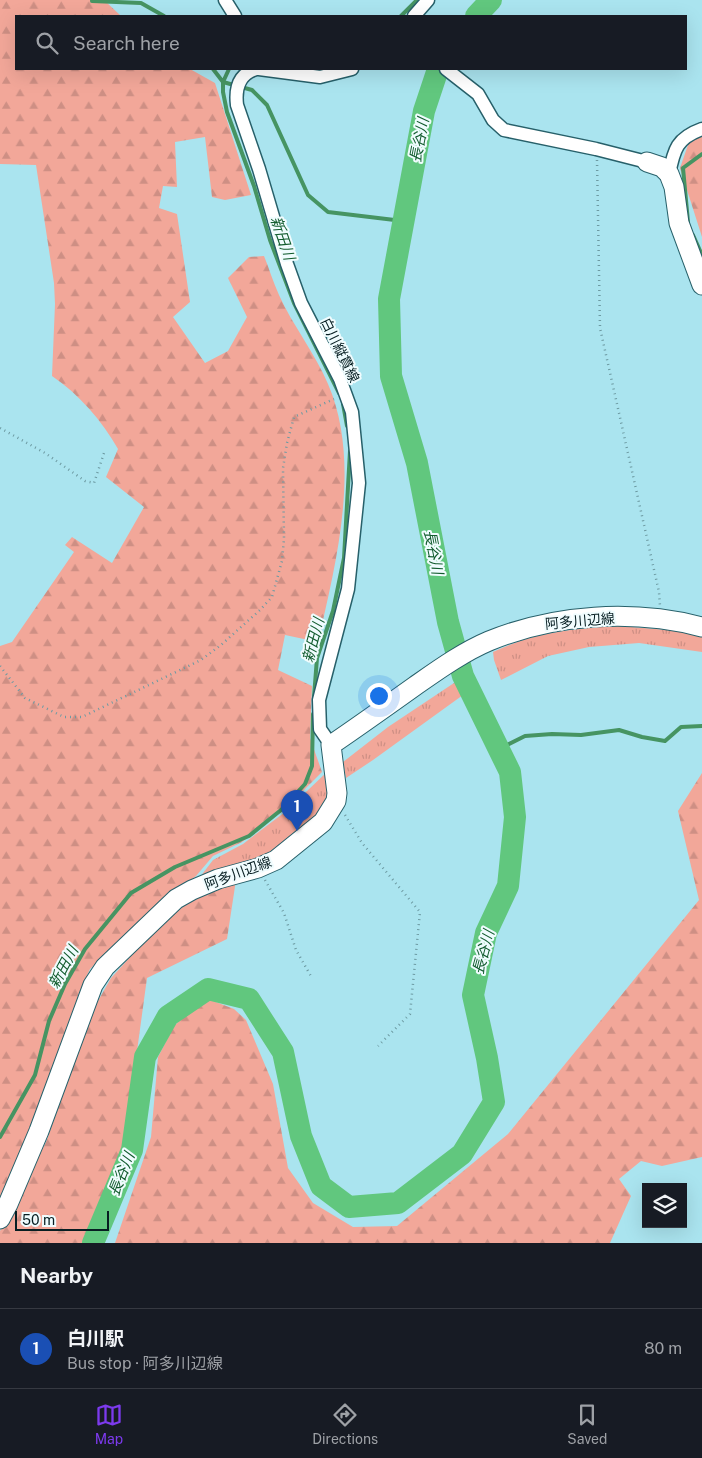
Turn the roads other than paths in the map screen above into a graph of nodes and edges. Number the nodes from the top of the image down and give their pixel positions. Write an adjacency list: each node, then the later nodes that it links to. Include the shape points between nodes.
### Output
1 (225, 0): 3 (street)
2 (428, 0): 4 (street)
3 (235, 15)
4 (415, 15)
5 (255, 70): 14 (street, 白川縦貫線, via 244,74 238,86 237,105 241,121 301,303 340,378 352,412 359,483 348,588 319,700 320,729)
6 (265, 70): 7 (street, 白川縦貫線, via 320,78)
7 (348, 70)
8 (447, 70): 10 (street, via 478,94 504,130)
9 (702, 129): 11 (street, via 687,135 680,143 672,156)
10 (647, 162): 11 (main road, via 662,167)
11 (669, 174): 12 (main road, via 679,223)
12 (702, 285)
13 (702, 627): 14 (main road, 阿多川辺線, via 661,619 610,617 528,627 488,641 447,664)
14 (331, 745): 15 (main road, 阿多川辺線, via 336,802 323,822 276,860 218,879 176,900 105,967 93,985 39,1131)
15 (0, 1218)

